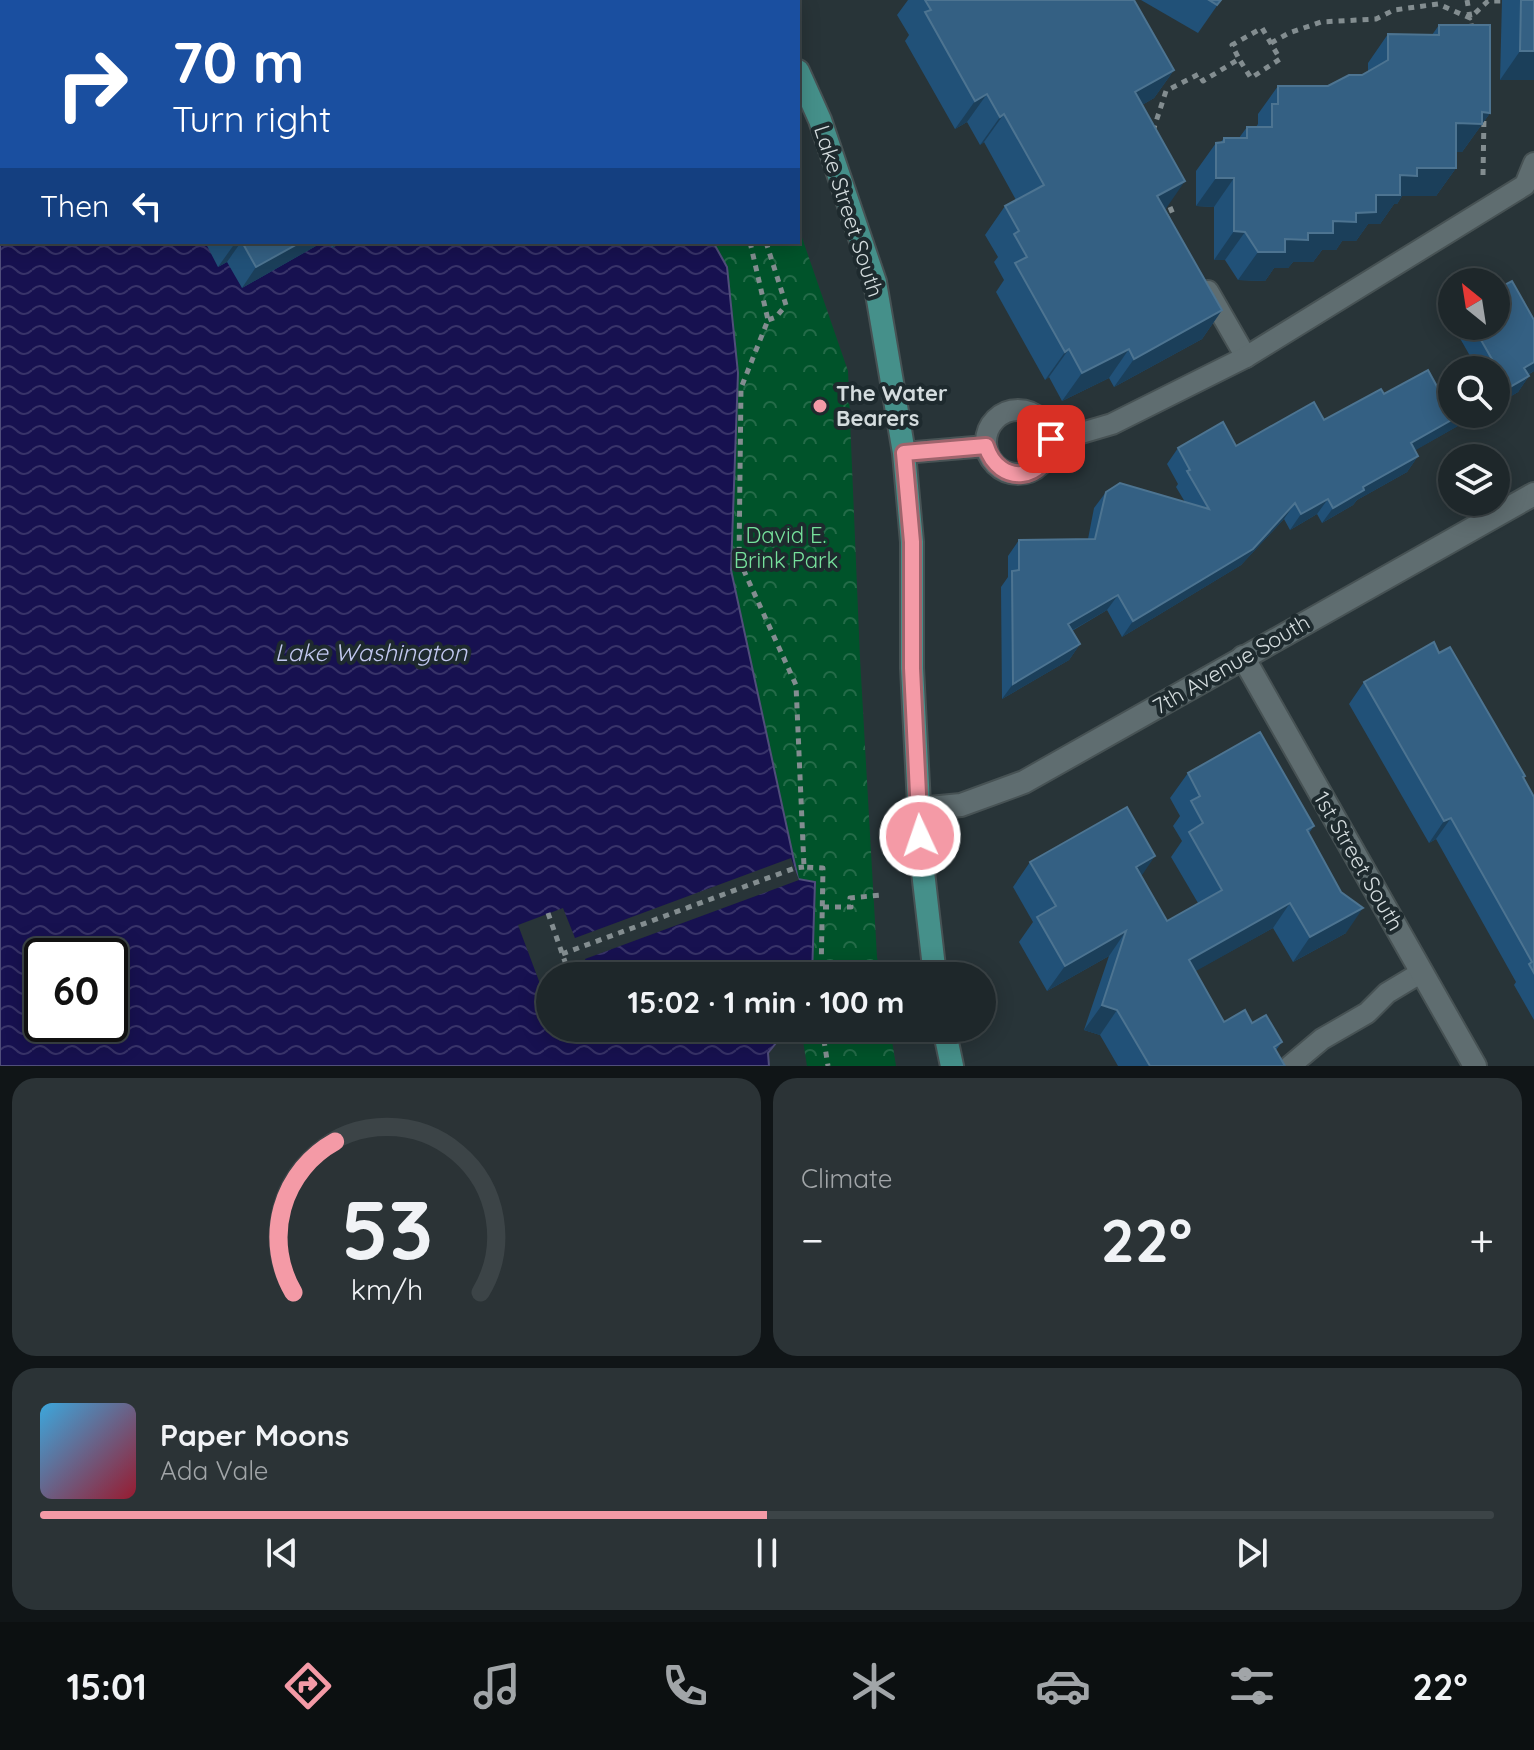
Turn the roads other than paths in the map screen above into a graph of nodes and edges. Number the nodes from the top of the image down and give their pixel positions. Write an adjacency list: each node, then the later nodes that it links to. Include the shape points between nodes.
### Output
1 (800, 75): 7 (main road, Lake Street South, via 875,282)
2 (1534, 163): 4 (lane, via 1525,185)
3 (1197, 274): 4 (lane)
4 (1246, 357): 5 (lane, via 1112,424)
5 (1051, 439): 6 (lane, via 1044,462 1022,474 998,467); 6 (lane, via 1038,417 1015,410 993,422)
6 (986, 446): 7 (lane)
7 (904, 453): 10 (main road, Lake Street South, via 912,542)
8 (1534, 494): 9 (street, 7th Avenue South)
9 (1243, 657): 10 (street, 7th Avenue South, via 1024,782 961,805); 12 (street, 1st Street South)
10 (919, 809): 11 (main road, Lake Street South)
11 (933, 962)
12 (1422, 972): 15 (lane); 16 (street, 1st Street South)
13 (947, 1042): 14 (main road)
14 (952, 1066)
15 (1290, 1066)
16 (1475, 1066)

